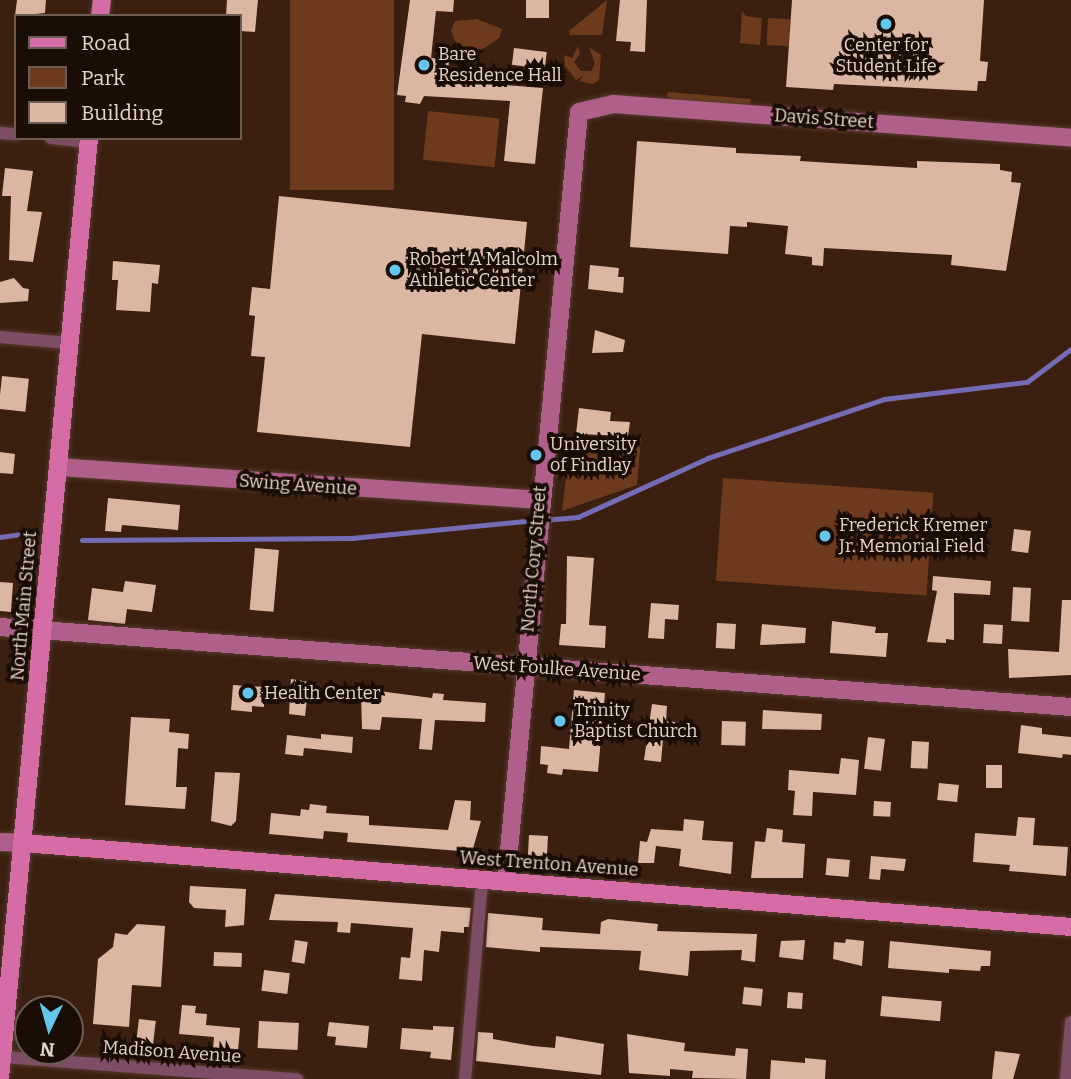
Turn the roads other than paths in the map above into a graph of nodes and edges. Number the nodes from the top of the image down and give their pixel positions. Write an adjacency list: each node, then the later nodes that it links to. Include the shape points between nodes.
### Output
1 (579, 112): 2 (street, Davis Street, via 613,104); 7 (street, North Cory Street)
2 (1071, 138)
3 (88, 140): 5 (main road, North Main Street)
4 (0, 337): 5 (street)
5 (69, 343): 6 (main road, North Main Street)
6 (58, 467): 7 (street, Swing Avenue); 9 (main road, North Main Street)
7 (539, 506): 10 (street, North Cory Street)
8 (0, 627): 9 (street, West Foulke Avenue)
9 (43, 631): 10 (street, West Foulke Avenue); 13 (main road, North Main Street)
10 (524, 666): 11 (street, West Foulke Avenue); 15 (street, North Cory Street)
11 (1071, 707)
12 (0, 842): 13 (street)
13 (23, 843): 14 (main road, West Trenton Avenue); 18 (main road, North Main Street)
14 (482, 880): 15 (main road, West Trenton Avenue); 21 (street)
15 (506, 882): 16 (main road, West Trenton Avenue)
16 (1071, 927)
17 (1071, 1021): 22 (street)
18 (2, 1057): 19 (main road, North Main Street); 20 (street, Madison Avenue)
19 (0, 1078)
20 (297, 1079)
21 (465, 1079)
22 (1066, 1079)

